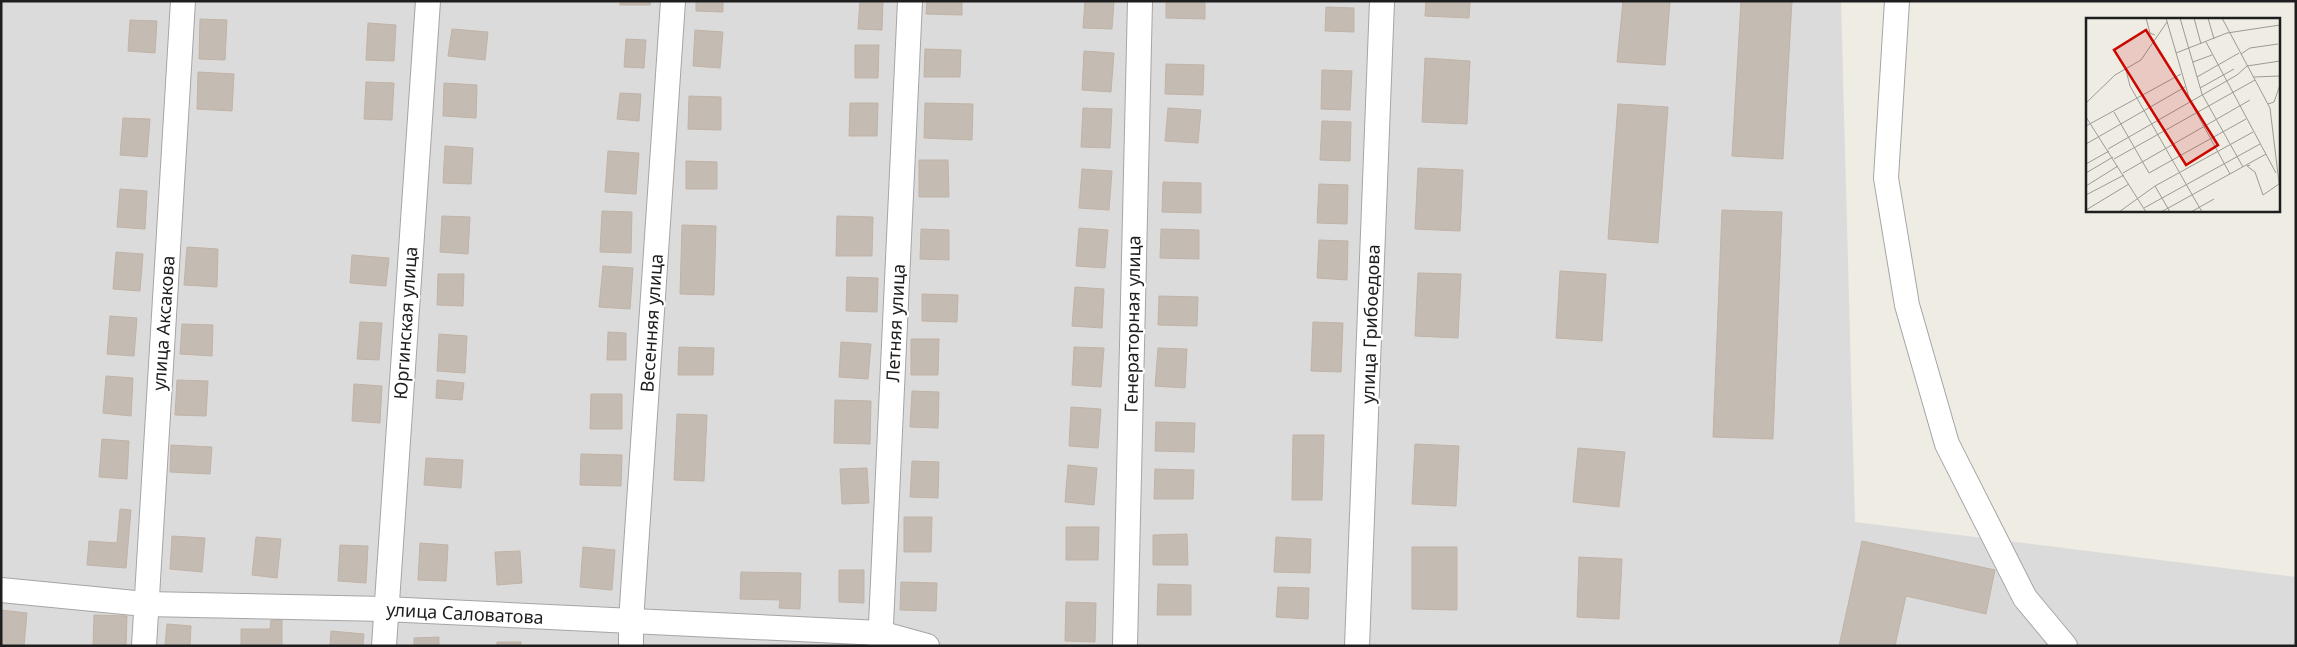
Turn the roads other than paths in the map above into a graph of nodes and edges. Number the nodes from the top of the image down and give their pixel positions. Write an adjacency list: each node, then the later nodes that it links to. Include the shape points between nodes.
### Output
1 (182, 1): 9 (street, улица Аксакова)
2 (428, 1): 10 (street, Юргинская улица)
3 (673, 1): 11 (street, Весенняя улица)
4 (910, 1): 12 (street, Летняя улица)
5 (1140, 1): 17 (street, Генераторная улица)
6 (1382, 1): 18 (street, улица Грибоедова)
7 (1897, 1): 19 (street, via 1886,178 1907,305 1947,444 2025,598)
8 (1, 590): 9 (street, улица Саловатова)
9 (145, 604): 10 (street, улица Саловатова); 13 (street, улица Аксакова)
10 (385, 609): 11 (street, улица Саловатова); 14 (street, Юргинская улица)
11 (631, 621): 12 (street, улица Саловатова); 15 (street, Весенняя улица)
12 (880, 639): 16 (street, улица Саловатова)
13 (144, 646)
14 (384, 646)
15 (632, 646)
16 (927, 646)
17 (1124, 646)
18 (1357, 646)
19 (2066, 646)

